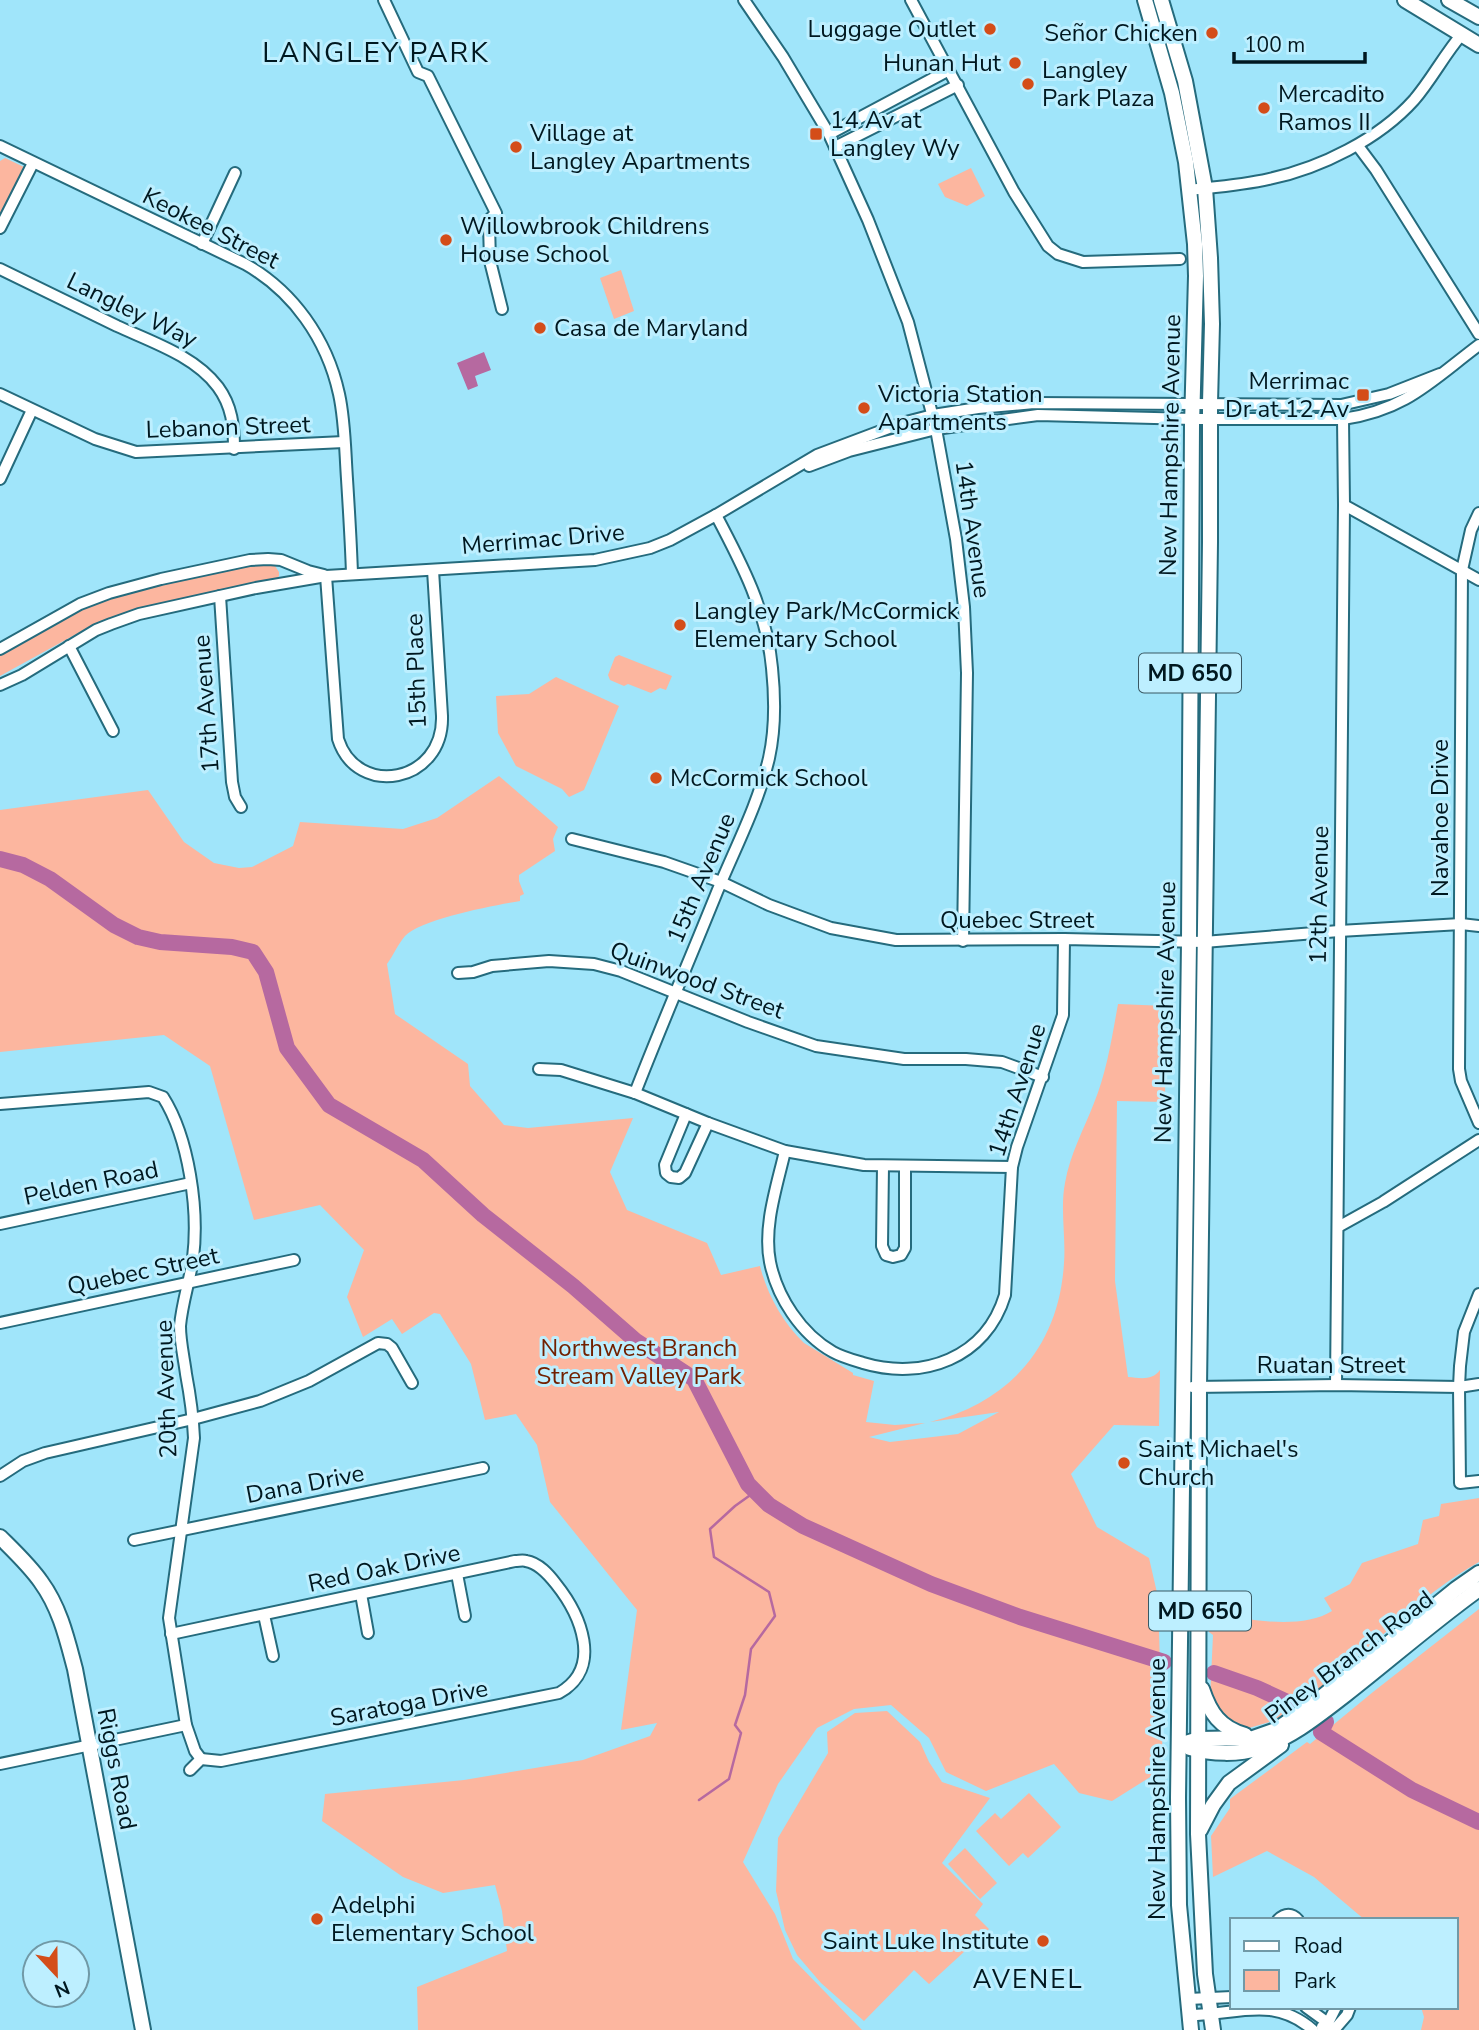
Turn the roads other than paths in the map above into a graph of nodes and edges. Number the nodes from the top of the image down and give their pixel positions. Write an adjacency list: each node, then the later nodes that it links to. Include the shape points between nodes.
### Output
1 (384, 0): 26 (street, via 418,72 428,76 496,214 489,224 490,261)
2 (744, 0): 14 (street, 14th Avenue)
3 (911, 0): 12 (street)
4 (1145, 0): 21 (main road, New Hampshire Avenue / MD 650, via 1172,93)
5 (1161, 0): 20 (main road, New Hampshire Avenue / MD 650, via 1179,55)
6 (1405, 0): 10 (main road)
7 (1449, 0): 8 (main road)
8 (1479, 18)
9 (1479, 24): 10 (main road, via 1466,27)
10 (1462, 34): 11 (main road); 15 (street, via 1413,100)
11 (1479, 45)
12 (949, 70): 13 (street); 14 (street)
13 (958, 85): 16 (street); 24 (street, via 1014,192 1053,251 1083,262)
14 (829, 134): 16 (street, 14th Avenue)
15 (1358, 146): 20 (street, via 1283,176); 27 (street)
16 (835, 147): 35 (street, 14th Avenue, via 908,322)
17 (1, 148): 18 (street, Keokee Street)
18 (33, 163): 22 (street); 23 (street, Keokee Street)
19 (235, 173): 23 (street)
20 (1205, 188): 21 (street); 34 (main road, New Hampshire Avenue / MD 650, via 1212,324)
21 (1189, 190): 31 (main road, New Hampshire Avenue / MD 650, via 1196,276)
22 (0, 228)
23 (202, 244): 39 (street, Keokee Street, via 262,273 303,314 335,380)
24 (1180, 259)
25 (0, 269): 40 (street, Langley Way, via 202,369 228,404)
26 (502, 309)
27 (1479, 334)
28 (1479, 345): 29 (street, Merrimac Drive)
29 (1440, 374): 32 (street, Merrimac Drive, via 1389,394); 37 (street, Merrimac Drive, via 1388,409)
30 (0, 394): 33 (street, Lebanon Street)
31 (1193, 403): 34 (street, Merrimac Drive); 35 (street, Merrimac Drive, via 1034,403); 36 (main road, New Hampshire Avenue / MD 650)
32 (1342, 405): 34 (street, Merrimac Drive); 37 (street, 12th Avenue)
33 (32, 410): 40 (street, Lebanon Street, via 127,450); 42 (street)
34 (1210, 411): 36 (street, Merrimac Drive); 37 (street, Merrimac Drive); 66 (main road, New Hampshire Avenue / MD 650)
35 (933, 415): 38 (street, 14th Avenue); 41 (street, Merrimac Drive, via 817,455)
36 (1193, 419): 38 (street, Merrimac Drive, via 1038,415); 66 (main road, New Hampshire Avenue / MD 650)
37 (1343, 419): 43 (street, 12th Avenue)
38 (936, 429): 41 (street, Merrimac Drive, via 849,451); 65 (street, 14th Avenue, via 964,607)
39 (344, 442): 40 (street, Lebanon Street); 49 (street, Keokee Street)
40 (234, 449)
41 (786, 474): 45 (street, Merrimac Drive)
42 (0, 479)
43 (1344, 505): 48 (street); 63 (street, 12th Avenue)
44 (1479, 513): 48 (street, Navahoe Drive)
45 (716, 516): 47 (street, Merrimac Drive, via 660,544 617,556); 60 (street, 15th Avenue, via 757,601 769,648 773,692 769,757 744,833)
46 (281, 561): 50 (street, Merrimac Drive); 52 (street, via 284,577); 55 (street, Merrimac Drive, via 250,560 109,593)
47 (433, 570): 49 (street, Merrimac Drive); 50 (street, 15th Place, via 442,726 439,741 425,763 389,775 370,774 352,763 340,747)
48 (1462, 570): 51 (street); 61 (street, Navahoe Drive)
49 (352, 575): 50 (street, Merrimac Drive)
50 (326, 576): 52 (street, Merrimac Drive)
51 (1479, 580)
52 (276, 585): 53 (street, Merrimac Drive)
53 (220, 596): 54 (street, Merrimac Drive, via 126,618); 58 (street, 17th Avenue, via 232,782)
54 (69, 646): 56 (street, Merrimac Drive); 57 (street)
55 (0, 649)
56 (0, 685)
57 (113, 731)
58 (241, 807)
59 (572, 839): 60 (street, Quebec Street)
60 (721, 882): 65 (street, Quebec Street, via 831,928 897,940); 68 (street, 15th Avenue)
61 (1461, 924): 62 (street, Quebec Street); 63 (street, Quebec Street); 75 (street, Navahoe Drive, via 1459,1069)
62 (1479, 926)
63 (1339, 931): 66 (street, Quebec Street); 83 (street, 12th Avenue)
64 (1064, 939): 65 (street, Quebec Street); 66 (street, Quebec Street); 70 (street, 14th Avenue, via 1063,1015)
65 (963, 941)
66 (1196, 942): 91 (main road, New Hampshire Avenue / MD 650); 92 (main road, New Hampshire Avenue / MD 650)
67 (457, 973): 68 (street, Quinwood Street, via 517,963 581,962)
68 (676, 992): 70 (street, Quinwood Street, via 816,1046 904,1059 1002,1062); 71 (street, 15th Avenue)
69 (539, 1069): 71 (street, via 561,1070)
70 (1043, 1077): 80 (street, 14th Avenue)
71 (635, 1093): 73 (street)
72 (0, 1104): 81 (street, 20th Avenue, via 157,1093 174,1118)
73 (686, 1114): 74 (street); 74 (street, via 665,1166 671,1177 685,1173)
74 (708, 1123): 77 (street)
75 (1479, 1123)
76 (1479, 1140): 83 (street)
77 (785, 1151): 78 (street); 80 (street, 14th Avenue, via 768,1232 770,1262 779,1288 793,1314 833,1352 889,1369 937,1364 979,1339 995,1319 1005,1295)
78 (883, 1166): 79 (street); 79 (street, via 882,1246 886,1255 893,1257 905,1248)
79 (905, 1166): 80 (street)
80 (1012, 1167)
81 (191, 1183): 82 (street, Pelden Road); 85 (street, 20th Avenue, via 195,1217)
82 (0, 1224)
83 (1338, 1227): 90 (street, 12th Avenue)
84 (294, 1260): 85 (street, Quebec Street)
85 (189, 1283): 87 (street, Quebec Street); 94 (street, 20th Avenue, via 181,1334)
86 (1479, 1294): 93 (street, via 1464,1332)
87 (0, 1323)
88 (412, 1383): 94 (street, via 392,1349 378,1343 288,1390)
89 (1479, 1384): 93 (street, Ruatan Street)
90 (1336, 1385): 92 (street, Ruatan Street); 93 (street, Ruatan Street)
91 (1183, 1387): 92 (street, Ruatan Street); 117 (main road, New Hampshire Avenue / MD 650)
92 (1199, 1387): 111 (main road, New Hampshire Avenue / MD 650)
93 (1459, 1387): 97 (street, via 1460,1483)
94 (193, 1419): 96 (street, via 46,1453); 98 (street, 20th Avenue, via 194,1448)
95 (483, 1468): 98 (street, Dana Drive)
96 (0, 1476)
97 (1479, 1481)
98 (181, 1529): 100 (street, Dana Drive); 109 (street, 20th Avenue)
99 (0, 1537): 116 (main road, Riggs Road, via 36,1575 58,1612 75,1669)
100 (134, 1540)
101 (1479, 1573): 112 (main road, Piney Branch Road)
102 (457, 1574): 104 (street, Red Oak Drive); 106 (street); 107 (street, Red Oak Drive, via 526,1561 551,1577)
103 (1479, 1589): 112 (main road, Piney Branch Road)
104 (361, 1594): 105 (street, Red Oak Drive); 108 (street)
105 (264, 1615): 109 (street, Red Oak Drive); 110 (street)
106 (465, 1616)
107 (579, 1620): 119 (street, Saratoga Drive, via 584,1640 582,1664 559,1693 221,1761)
108 (368, 1633)
109 (171, 1634): 114 (street, 20th Avenue)
110 (273, 1656)
111 (1199, 1681): 115 (main road, via 1213,1716 1231,1731); 118 (main road, New Hampshire Avenue / MD 650)
112 (1317, 1708): 113 (main road, Piney Branch Road)
113 (1298, 1722): 115 (main road, Piney Branch Road); 118 (main road, Piney Branch Road, via 1276,1741 1259,1748 1226,1752); 122 (main road, via 1229,1783)
114 (186, 1725): 116 (street); 119 (street, 20th Avenue)
115 (1253, 1738): 118 (main road, Piney Branch Road)
116 (89, 1745): 120 (street); 132 (main road, Riggs Road)
117 (1179, 1745): 118 (main road, Piney Branch Road); 124 (main road, New Hampshire Avenue / MD 650, via 1179,1905)
118 (1199, 1745): 122 (main road, New Hampshire Avenue / MD 650)
119 (201, 1759): 121 (street)
120 (0, 1764)
121 (190, 1770)
122 (1198, 1835): 125 (main road, New Hampshire Avenue / MD 650)
123 (1230, 1997): 125 (street)
124 (1188, 2000): 125 (street); 129 (main road, New Hampshire Avenue / MD 650)
125 (1209, 2000): 130 (main road, New Hampshire Avenue / MD 650)
126 (1308, 2009): 131 (street)
127 (1335, 2009): 131 (street)
128 (1349, 2009): 131 (street)
129 (1190, 2023): 130 (street)
130 (1212, 2023): 131 (street, via 1241,2009 1270,2009)
131 (1325, 2029)
132 (143, 2030)

